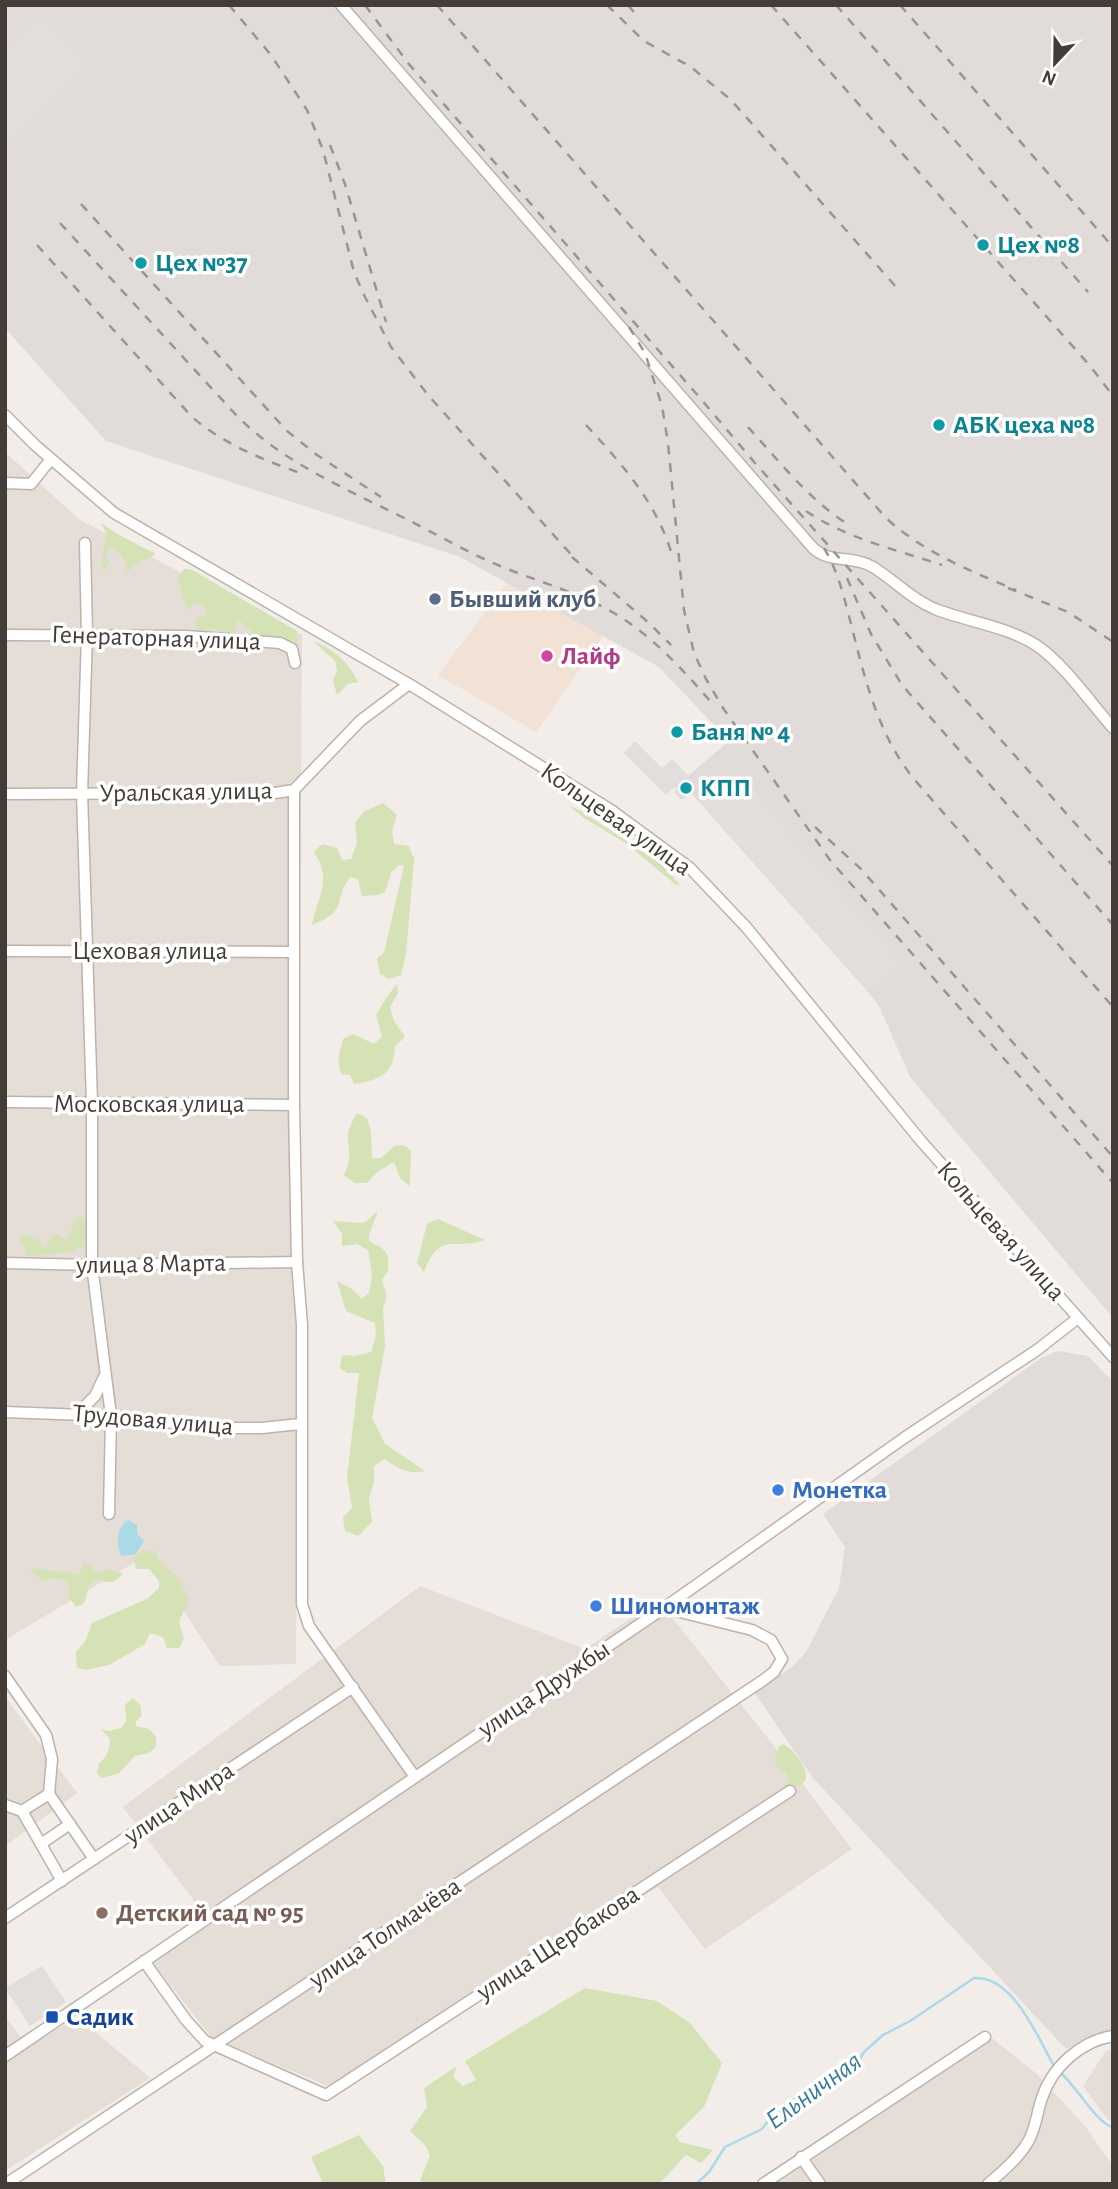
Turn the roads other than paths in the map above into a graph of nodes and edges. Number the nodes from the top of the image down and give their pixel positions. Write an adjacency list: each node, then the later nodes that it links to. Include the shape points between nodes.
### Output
1 (341, 5): 10 (street, via 813,548 823,556 864,562 934,608 1035,645 1055,661)
2 (5, 415): 3 (street, Кольцевая улица)
3 (51, 459): 4 (street, via 32,484); 9 (street, Кольцевая улица, via 142,531)
4 (5, 483)
5 (85, 543): 6 (street)
6 (87, 634): 7 (street, Генераторная улица); 8 (street, Генераторная улица, via 280,643 292,649); 13 (street)
7 (5, 635)
8 (295, 663)
9 (409, 684): 11 (street, Уральская улица, via 360,721); 23 (street, Кольцевая улица, via 611,810 690,868 747,928 921,1141)
10 (1113, 728)
11 (294, 790): 13 (street, Уральская улица); 16 (street)
12 (5, 793): 13 (street, Уральская улица)
13 (82, 793): 15 (street)
14 (5, 951): 15 (street, Цеховая улица)
15 (86, 951): 16 (street, Цеховая улица); 18 (street)
16 (294, 951): 19 (street)
17 (5, 1102): 18 (street, Московская улица)
18 (92, 1103): 19 (street, Московская улица); 22 (street)
19 (294, 1105): 20 (street)
20 (297, 1262): 22 (street, улица 8 Марта); 29 (street, via 302,1325)
21 (5, 1263): 22 (street, улица 8 Марта)
22 (92, 1265): 25 (street)
23 (1078, 1318): 24 (street, Кольцевая улица); 31 (street, улица Дружбы)
24 (1113, 1357)
25 (106, 1375): 27 (street); 28 (street)
26 (5, 1412): 27 (street, Трудовая улица)
27 (77, 1414): 28 (street, Трудовая улица)
28 (111, 1416): 29 (street, Трудовая улица, via 220,1428); 30 (street)
29 (300, 1424): 33 (street, via 304,1614)
30 (109, 1514)
31 (664, 1608): 34 (street, улица Дружбы); 47 (street, улица Толмачёва, via 752,1630 771,1640 782,1658 762,1681)
32 (5, 1676): 36 (street, via 46,1735 52,1759)
33 (353, 1687): 34 (street); 41 (street, улица Мира)
34 (415, 1777): 44 (street, улица Дружбы)
35 (790, 1791): 47 (street, улица Щербакова, via 326,2095)
36 (49, 1794): 38 (street); 39 (street)
37 (5, 1805): 38 (street)
38 (22, 1811): 40 (street)
39 (70, 1824): 40 (street); 41 (street)
40 (41, 1844): 42 (street)
41 (94, 1859): 42 (street, улица Мира)
42 (62, 1881): 43 (street, улица Мира)
43 (5, 1918)
44 (144, 1961): 47 (street, via 196,2033); 48 (street, улица Дружбы)
45 (1113, 2036): 53 (street, via 1091,2042 1057,2070 1046,2087 1025,2146)
46 (985, 2037): 49 (street)
47 (216, 2046): 50 (street, улица Толмачёва)
48 (5, 2056)
49 (801, 2157): 51 (street); 52 (street)
50 (6, 2184)
51 (763, 2184)
52 (820, 2184)
53 (988, 2184)

